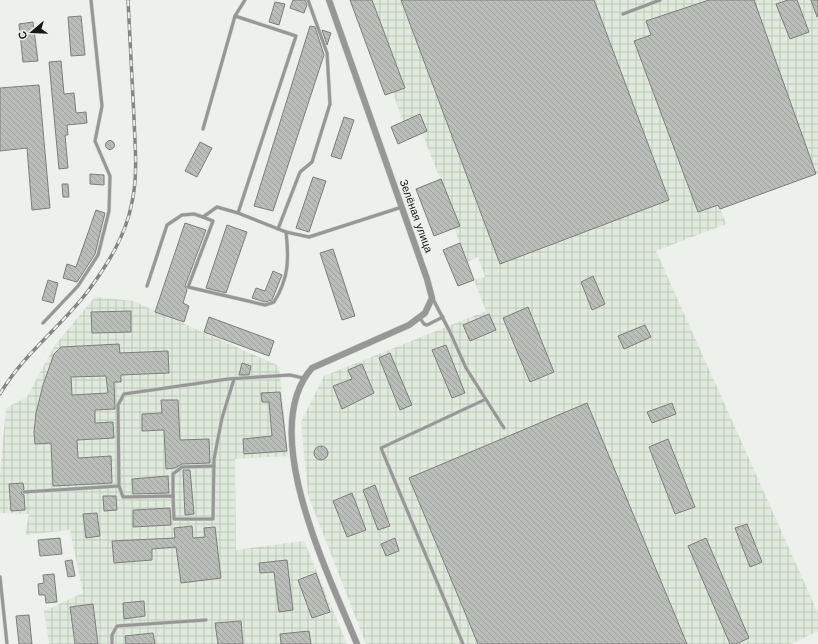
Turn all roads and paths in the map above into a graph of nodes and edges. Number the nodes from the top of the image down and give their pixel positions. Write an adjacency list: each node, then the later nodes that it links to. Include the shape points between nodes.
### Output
1 (91, 0): 18 (lane, via 102,106 95,141 110,176 109,211 98,255 78,286)
2 (245, 0): 7 (lane)
3 (308, 0): 12 (lane, via 327,53 330,104 312,162 300,172)
4 (329, 0): 9 (street, Зелёная улица)
5 (660, 0): 6 (lane)
6 (623, 14)
7 (235, 16): 8 (lane); 10 (lane, via 296,36)
8 (203, 129)
9 (402, 207): 13 (lane, via 309,237); 15 (street, Зелёная улица)
10 (238, 213): 11 (lane, via 217,207); 12 (lane)
11 (203, 217): 13 (lane, via 213,221 188,287 265,305 274,302 282,289 287,272 289,254); 14 (lane, via 194,214 182,215 167,225)
12 (278, 228): 13 (lane)
13 (286, 232)
14 (147, 286)
15 (432, 298): 16 (lane, Зелёная улица); 17 (street, via 430,306)
16 (443, 317): 17 (lane, via 428,325); 21 (lane, Зелёная улица)
17 (420, 318): 19 (street, via 312,368)
18 (43, 323)
19 (303, 378): 20 (lane, via 290,375); 31 (street, via 292,416 294,460 301,499)
20 (234, 379): 23 (lane, via 222,418); 24 (lane, via 124,394 118,405)
21 (484, 400): 22 (lane, Зелёная улица); 32 (lane, via 380,448)
22 (504, 428)
23 (214, 466): 26 (lane, via 182,467 173,474); 26 (lane, via 212,519 174,519)
24 (119, 486): 25 (lane); 26 (lane, via 123,497)
25 (24, 492)
26 (173, 496)
27 (0, 577): 29 (lane)
28 (206, 620): 30 (lane, via 117,626 112,635)
29 (7, 644)
30 (112, 644)
31 (357, 644)
32 (463, 644)

